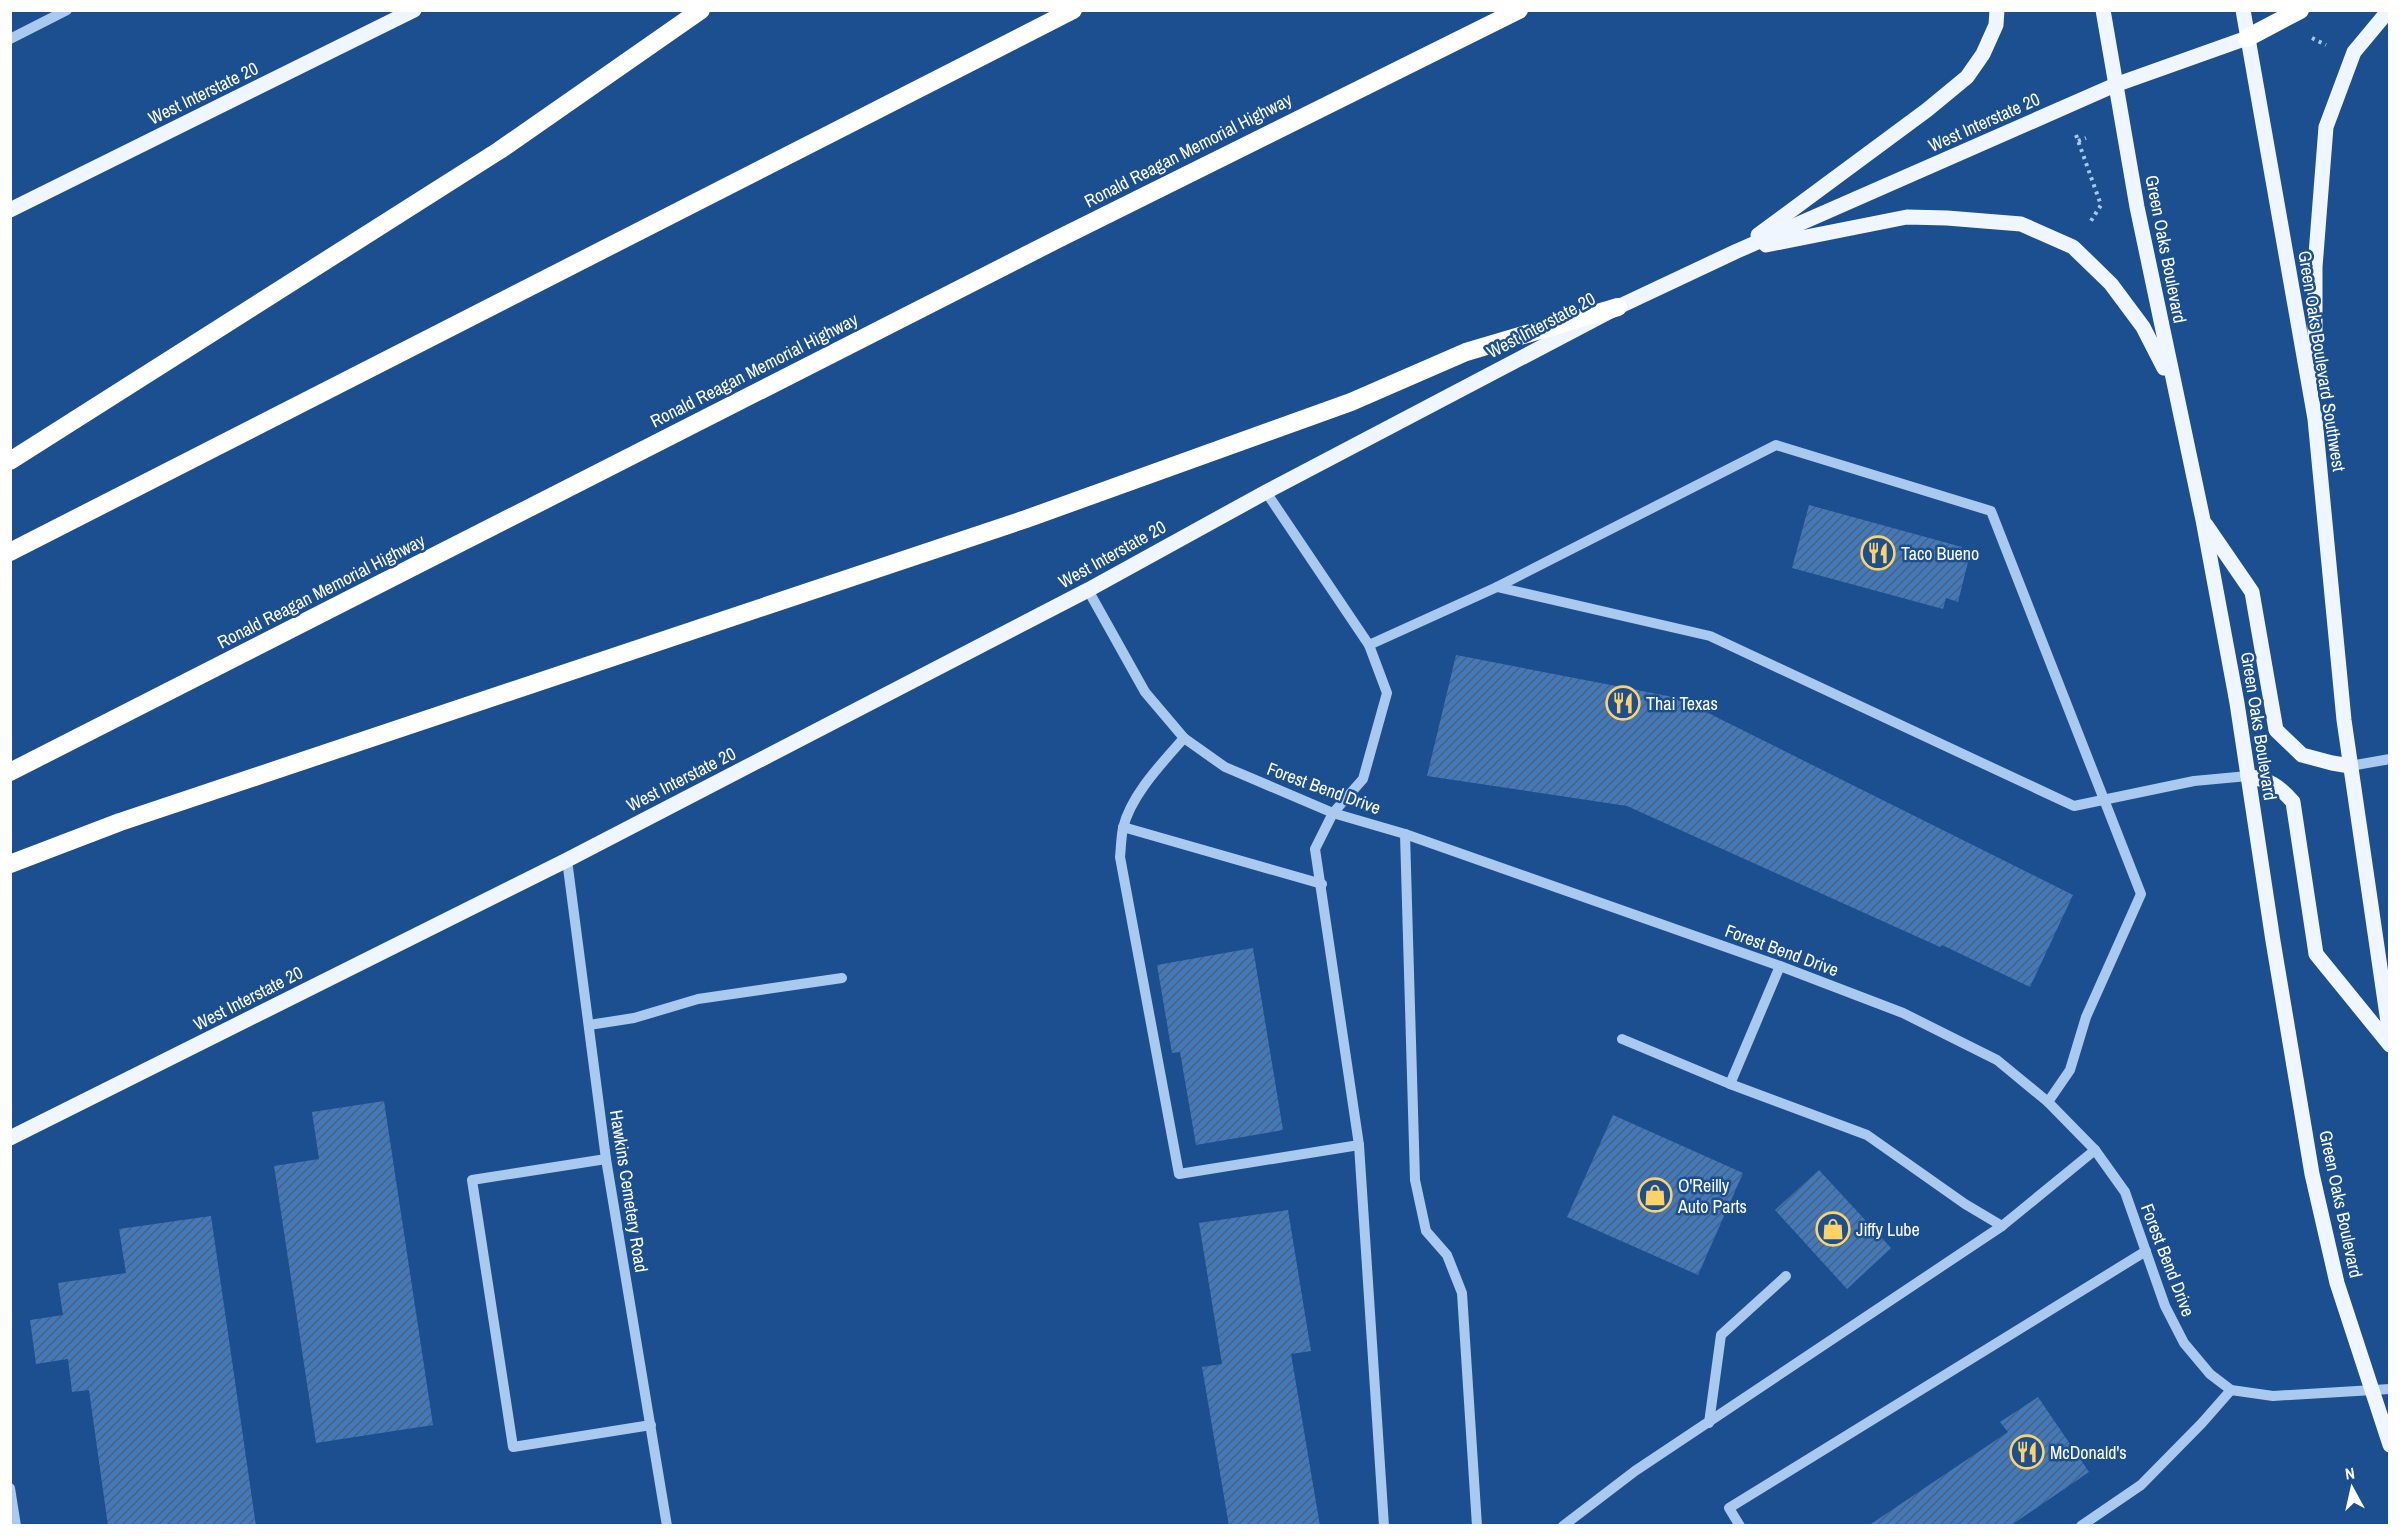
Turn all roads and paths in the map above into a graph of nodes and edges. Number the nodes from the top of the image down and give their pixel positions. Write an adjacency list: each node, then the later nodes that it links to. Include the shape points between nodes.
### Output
1 (67, 10): 13 (street)
2 (701, 10): 25 (highway, via 500,150)
3 (1073, 10): 28 (highway)
4 (1520, 10): 35 (highway, Ronald Reagan Memorial Highway, via 1058,239)
5 (1997, 10): 21 (main road, via 1996,25 1967,77)
6 (2103, 10): 15 (main road, Green Oaks Boulevard)
7 (2242, 10): 12 (main road, Green Oaks Boulevard Southwest)
8 (2300, 10): 12 (highway)
9 (2389, 10): 23 (main road, via 2354,52 2326,127 2315,267)
10 (409, 11): 19 (main road, West Interstate 20)
11 (2306, 35): 14 (path)
12 (2247, 38): 15 (main road, West Interstate 20); 23 (main road, Green Oaks Boulevard Southwest)
13 (10, 39)
14 (2330, 47)
15 (2115, 85): 21 (main road, West Interstate 20); 24 (main road, Green Oaks Boulevard)
16 (2073, 126): 18 (path)
17 (2086, 138): 18 (path)
18 (2078, 141): 20 (path, via 2102,205)
19 (10, 210)
20 (2087, 226)
21 (1737, 251): 22 (main road, West Interstate 20); 24 (main road, via 1907,217 2021,224 2073,247 2111,284 2143,327 2162,362)
22 (1618, 307): 26 (main road, West Interstate 20); 42 (highway, via 1466,352 1351,402 1048,511 120,822)
23 (2315, 419): 34 (main road, Green Oaks Boulevard Southwest)
24 (2183, 430): 27 (main road, Green Oaks Boulevard)
25 (10, 461)
26 (1266, 492): 30 (main road, West Interstate 20); 31 (street)
27 (2203, 520): 34 (main road, via 2252,592 2276,730 2302,755); 36 (main road, Green Oaks Boulevard)
28 (10, 552)
29 (1497, 587): 31 (street); 37 (street, via 1710,636 2074,806); 37 (street, via 1776,445 1991,511)
30 (1088, 590): 32 (street, Forest Bend Drive, via 1145,692); 41 (main road, West Interstate 20)
31 (1369, 645): 38 (street, via 1387,693 1364,779)
32 (1184, 738): 38 (street, Forest Bend Drive, via 1225,767); 39 (street, via 1156,769)
33 (2390, 759): 34 (street)
34 (2350, 766): 47 (main road, Green Oaks Boulevard Southwest)
35 (10, 772)
36 (2248, 776): 37 (street, via 2194,781); 49 (main road, via 2279,786 2294,802 2316,954); 61 (main road, Green Oaks Boulevard, via 2312,1174 2337,1283)
37 (2102, 800): 51 (street, via 2140,894 2086,1017 2070,1070)
38 (1333, 813): 40 (street, Forest Bend Drive); 43 (street, via 1315,849)
39 (1123, 827): 43 (street); 53 (street, via 1120,857 1179,1174)
40 (1405, 834): 44 (street, Forest Bend Drive); 69 (street, via 1415,1180 1426,1231 1447,1255 1462,1293)
41 (567, 860): 46 (street, Hawkins Cemetery Road); 52 (main road, West Interstate 20)
42 (10, 864)
43 (1322, 884): 53 (street)
44 (1780, 966): 50 (street); 51 (street, Forest Bend Drive, via 1903,1013 1997,1060)
45 (842, 978): 46 (street, via 698,999 634,1018)
46 (589, 1025): 55 (street, Hawkins Cemetery Road)
47 (2390, 1036)
48 (1623, 1039): 50 (street)
49 (2390, 1045)
50 (1730, 1084): 56 (street, via 1867,1135)
51 (2048, 1102): 54 (street, Forest Bend Drive)
52 (10, 1138)
53 (1359, 1145): 68 (street)
54 (2095, 1150): 56 (street); 57 (street, Forest Bend Drive, via 2125,1192)
55 (606, 1159): 63 (street, Hawkins Cemetery Road); 63 (street, via 472,1180 513,1447)
56 (2002, 1226): 62 (street)
57 (2146, 1251): 60 (street, Forest Bend Drive, via 2165,1306 2184,1343 2210,1374); 71 (street, via 1728,1508)
58 (1786, 1276): 62 (street, via 1721,1335)
59 (2390, 1389): 61 (street)
60 (2231, 1390): 61 (street, via 2273,1396); 72 (street, via 2141,1485)
61 (2371, 1390): 64 (main road, Green Oaks Boulevard)
62 (1709, 1423): 70 (street, via 1635,1471)
63 (651, 1425): 67 (street, Hawkins Cemetery Road)
64 (2390, 1445)
65 (10, 1488): 66 (street)
66 (16, 1526)
67 (667, 1526)
68 (1384, 1526)
69 (1478, 1526)
70 (1563, 1526)
71 (1740, 1526)
72 (2081, 1526)

